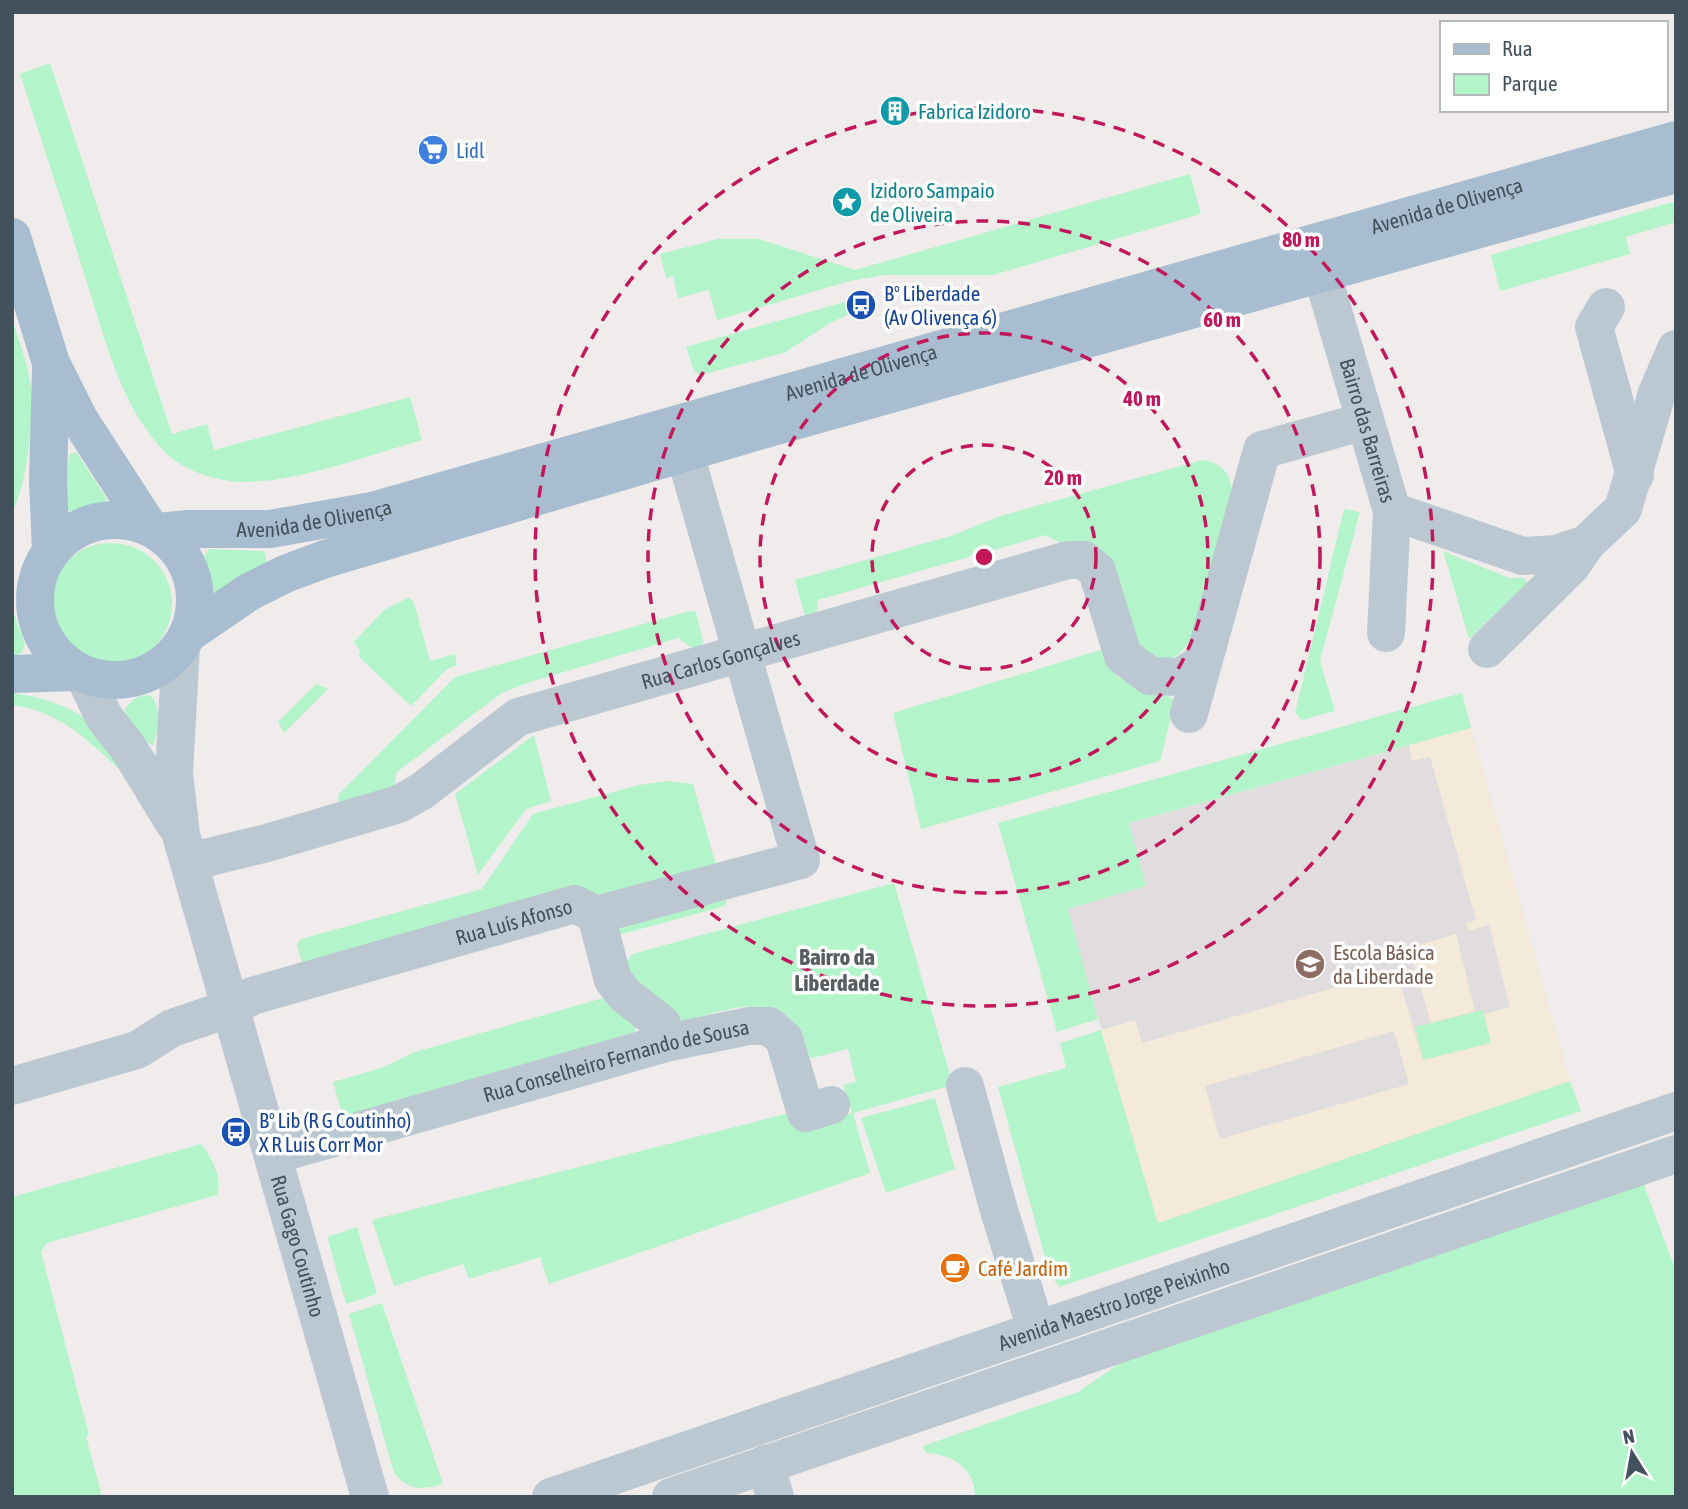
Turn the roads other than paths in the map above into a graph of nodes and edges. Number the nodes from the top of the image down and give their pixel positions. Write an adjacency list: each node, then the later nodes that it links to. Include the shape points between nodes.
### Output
1 (1676, 140): 12 (main road, Avenida de Olivença, via 384,508 270,529)
2 (1676, 174): 4 (main road, Avenida de Olivença)
3 (12, 237): 6 (main road)
4 (1322, 274): 8 (street, Bairro das Barreiras); 9 (main road, Avenida de Olivença)
5 (1606, 307): 10 (street, via 1594,327)
6 (51, 363): 12 (main road, via 79,419); 14 (main road, via 48,482)
7 (1671, 372): 10 (street, Bairro das Barreiras)
8 (1365, 421): 11 (street, Bairro das Barreiras); 19 (street, via 1262,450)
9 (685, 454): 16 (main road, Avenida de Olivença, via 325,559 249,592); 18 (street)
10 (1634, 475): 13 (street, Bairro das Barreiras, via 1623,509)
11 (1392, 511): 13 (street, Bairro das Barreiras, via 1523,556 1556,554); 15 (street)
12 (154, 530): 14 (main road, via 123,520 96,522 71,533); 16 (main road, via 177,547 190,566 196,611)
13 (1586, 544): 17 (street, Bairro das Barreiras, via 1572,565)
14 (36, 563): 20 (main road, via 35,609 42,634 56,656)
15 (1386, 633)
16 (185, 640): 20 (main road, via 162,666 138,678 111,681); 23 (street, Rua Gago Coutinho, via 174,773)
17 (1487, 649)
18 (741, 653): 19 (street, Rua Carlos Gonçalves, via 1068,560 1084,560 1097,571 1123,656 1150,676 1181,677); 23 (street, Rua Carlos Gonçalves, via 518,717 399,804 267,843); 24 (street, Rua Luís Afonso, via 801,860)
19 (1203, 662): 22 (street)
20 (80, 673): 21 (main road); 23 (street, Rua Gago Coutinho)
21 (12, 674)
22 (1189, 714)
23 (185, 848): 25 (street, Rua Gago Coutinho)
24 (596, 915): 25 (street, Rua Luís Afonso, via 575,904 252,996); 26 (street, via 613,980 662,1024)
25 (231, 1008): 27 (street, Rua Luís Afonso, via 172,1028 137,1050); 32 (street, Rua Gago Coutinho)
26 (666, 1043): 29 (street, Rua Conselheiro Fernando de Sousa, via 769,1026 784,1039 806,1113); 32 (street, Rua Conselheiro Fernando de Sousa)
27 (12, 1086)
28 (965, 1086): 33 (street)
29 (831, 1105)
30 (1676, 1111): 33 (street, Avenida Maestro Jorge Peixinho)
31 (1676, 1154): 34 (street, Avenida Maestro Jorge Peixinho)
32 (274, 1155): 35 (street, Rua Gago Coutinho)
33 (1036, 1329): 36 (street, Avenida Maestro Jorge Peixinho)
34 (770, 1480): 37 (street, Avenida Maestro Jorge Peixinho)
35 (370, 1497)
36 (551, 1497)
37 (671, 1497)

